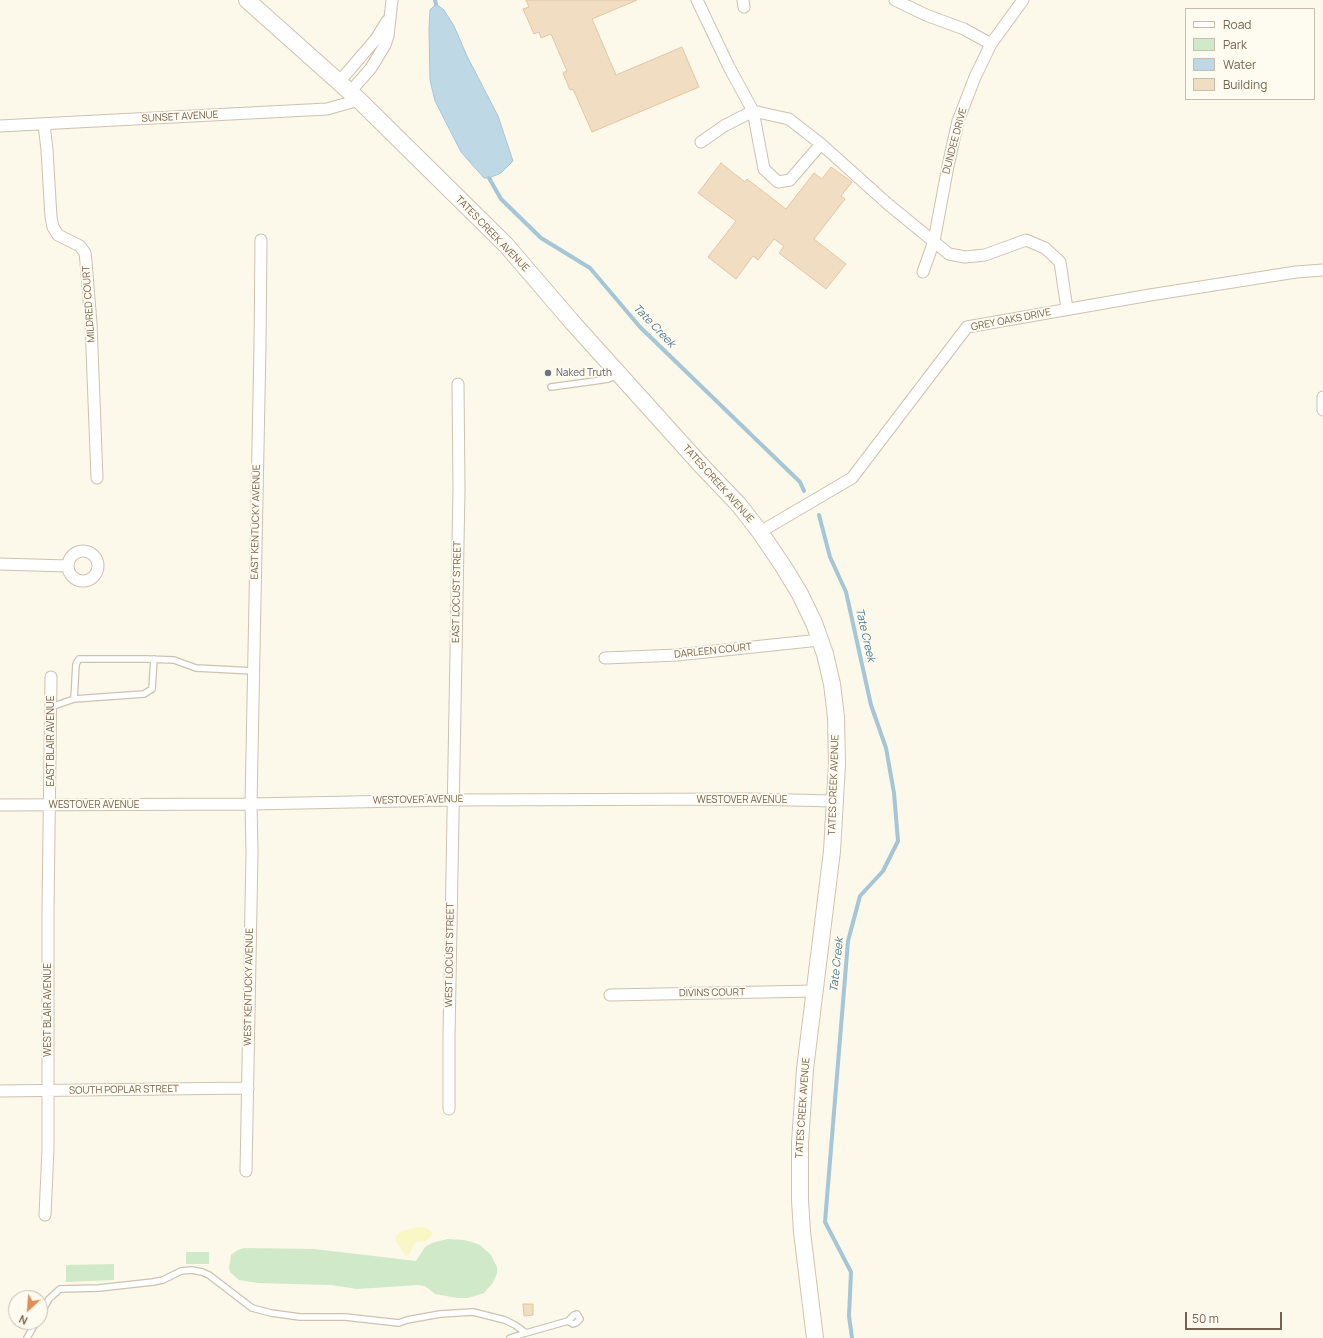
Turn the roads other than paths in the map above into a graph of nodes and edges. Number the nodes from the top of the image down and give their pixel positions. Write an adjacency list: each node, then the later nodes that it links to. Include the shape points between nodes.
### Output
1 (247, 0): 8 (main road, TATES CREEK AVENUE)
2 (392, 0): 6 (street)
3 (697, 0): 9 (street)
4 (895, 0): 7 (street, via 964,29)
5 (1023, 0): 7 (street, DUNDEE DRIVE)
6 (389, 19): 8 (street); 8 (street, via 388,36 381,53)
7 (991, 44): 15 (street, DUNDEE DRIVE, via 958,121)
8 (349, 92): 10 (street, SUNSET AVENUE, via 327,109); 19 (main road, TATES CREEK AVENUE, via 506,245)
9 (753, 111): 12 (street); 13 (street, via 789,119); 13 (street, via 764,169 778,182 790,180)
10 (44, 124): 11 (street, SUNSET AVENUE); 24 (street, MILDRED COURT, via 53,228 58,235 80,246 85,253)
11 (0, 126)
12 (701, 142)
13 (821, 144): 15 (street)
14 (260, 240): 31 (street, EAST KENTUCKY AVENUE)
15 (934, 241): 17 (street, DUNDEE DRIVE); 18 (street, via 949,254 965,257 985,255 1026,240 1045,248 1060,262)
16 (1323, 270): 18 (street, GREY OAKS DRIVE, via 1281,274)
17 (923, 272)
18 (1067, 309): 25 (street, GREY OAKS DRIVE, via 967,327 852,478)
19 (619, 374): 21 (lane, via 608,379); 25 (main road, TATES CREEK AVENUE, via 739,505)
20 (458, 384): 35 (street, EAST LOCUST STREET, via 459,489)
21 (551, 387)
22 (1323, 397): 23 (street)
23 (1323, 410)
24 (98, 478)
25 (760, 532): 28 (main road, TATES CREEK AVENUE, via 800,594)
26 (0, 564): 27 (street)
27 (68, 566)
28 (820, 640): 29 (street, DARLEEN COURT, via 677,655); 36 (main road, TATES CREEK AVENUE, via 832,684 836,717)
29 (605, 658)
30 (154, 659): 31 (lane, via 174,660 196,668); 33 (lane, via 152,689 144,694); 33 (lane, via 79,659 76,664)
31 (254, 671): 37 (street, EAST KENTUCKY AVENUE)
32 (51, 677): 34 (street, EAST BLAIR AVENUE)
33 (74, 700): 34 (lane)
34 (51, 707): 39 (street, EAST BLAIR AVENUE)
35 (453, 800): 36 (street, WESTOVER AVENUE); 37 (street, WESTOVER AVENUE); 45 (street, WEST LOCUST STREET)
36 (835, 801): 40 (main road, TATES CREEK AVENUE, via 828,887)
37 (251, 804): 39 (street, WESTOVER AVENUE); 42 (street, WEST KENTUCKY AVENUE)
38 (0, 805): 39 (street, WESTOVER AVENUE)
39 (51, 805): 44 (street, WEST BLAIR AVENUE)
40 (815, 990): 41 (street, DIVINS COURT); 52 (main road, TATES CREEK AVENUE, via 804,1076 799,1162 802,1232)
41 (610, 995)
42 (248, 1088): 44 (street, SOUTH POPLAR STREET); 46 (street, WEST KENTUCKY AVENUE)
43 (0, 1091): 44 (street, SOUTH POPLAR STREET)
44 (48, 1091): 47 (street, WEST BLAIR AVENUE)
45 (449, 1109)
46 (246, 1171)
47 (45, 1215)
48 (48, 1303): 50 (lane, via 60,1289 153,1282 181,1271 192,1270 209,1275 244,1303 262,1311 399,1323 440,1314 473,1312 505,1320)
49 (568, 1321): 50 (lane)
50 (526, 1333): 51 (lane)
51 (510, 1338)
52 (815, 1338)

